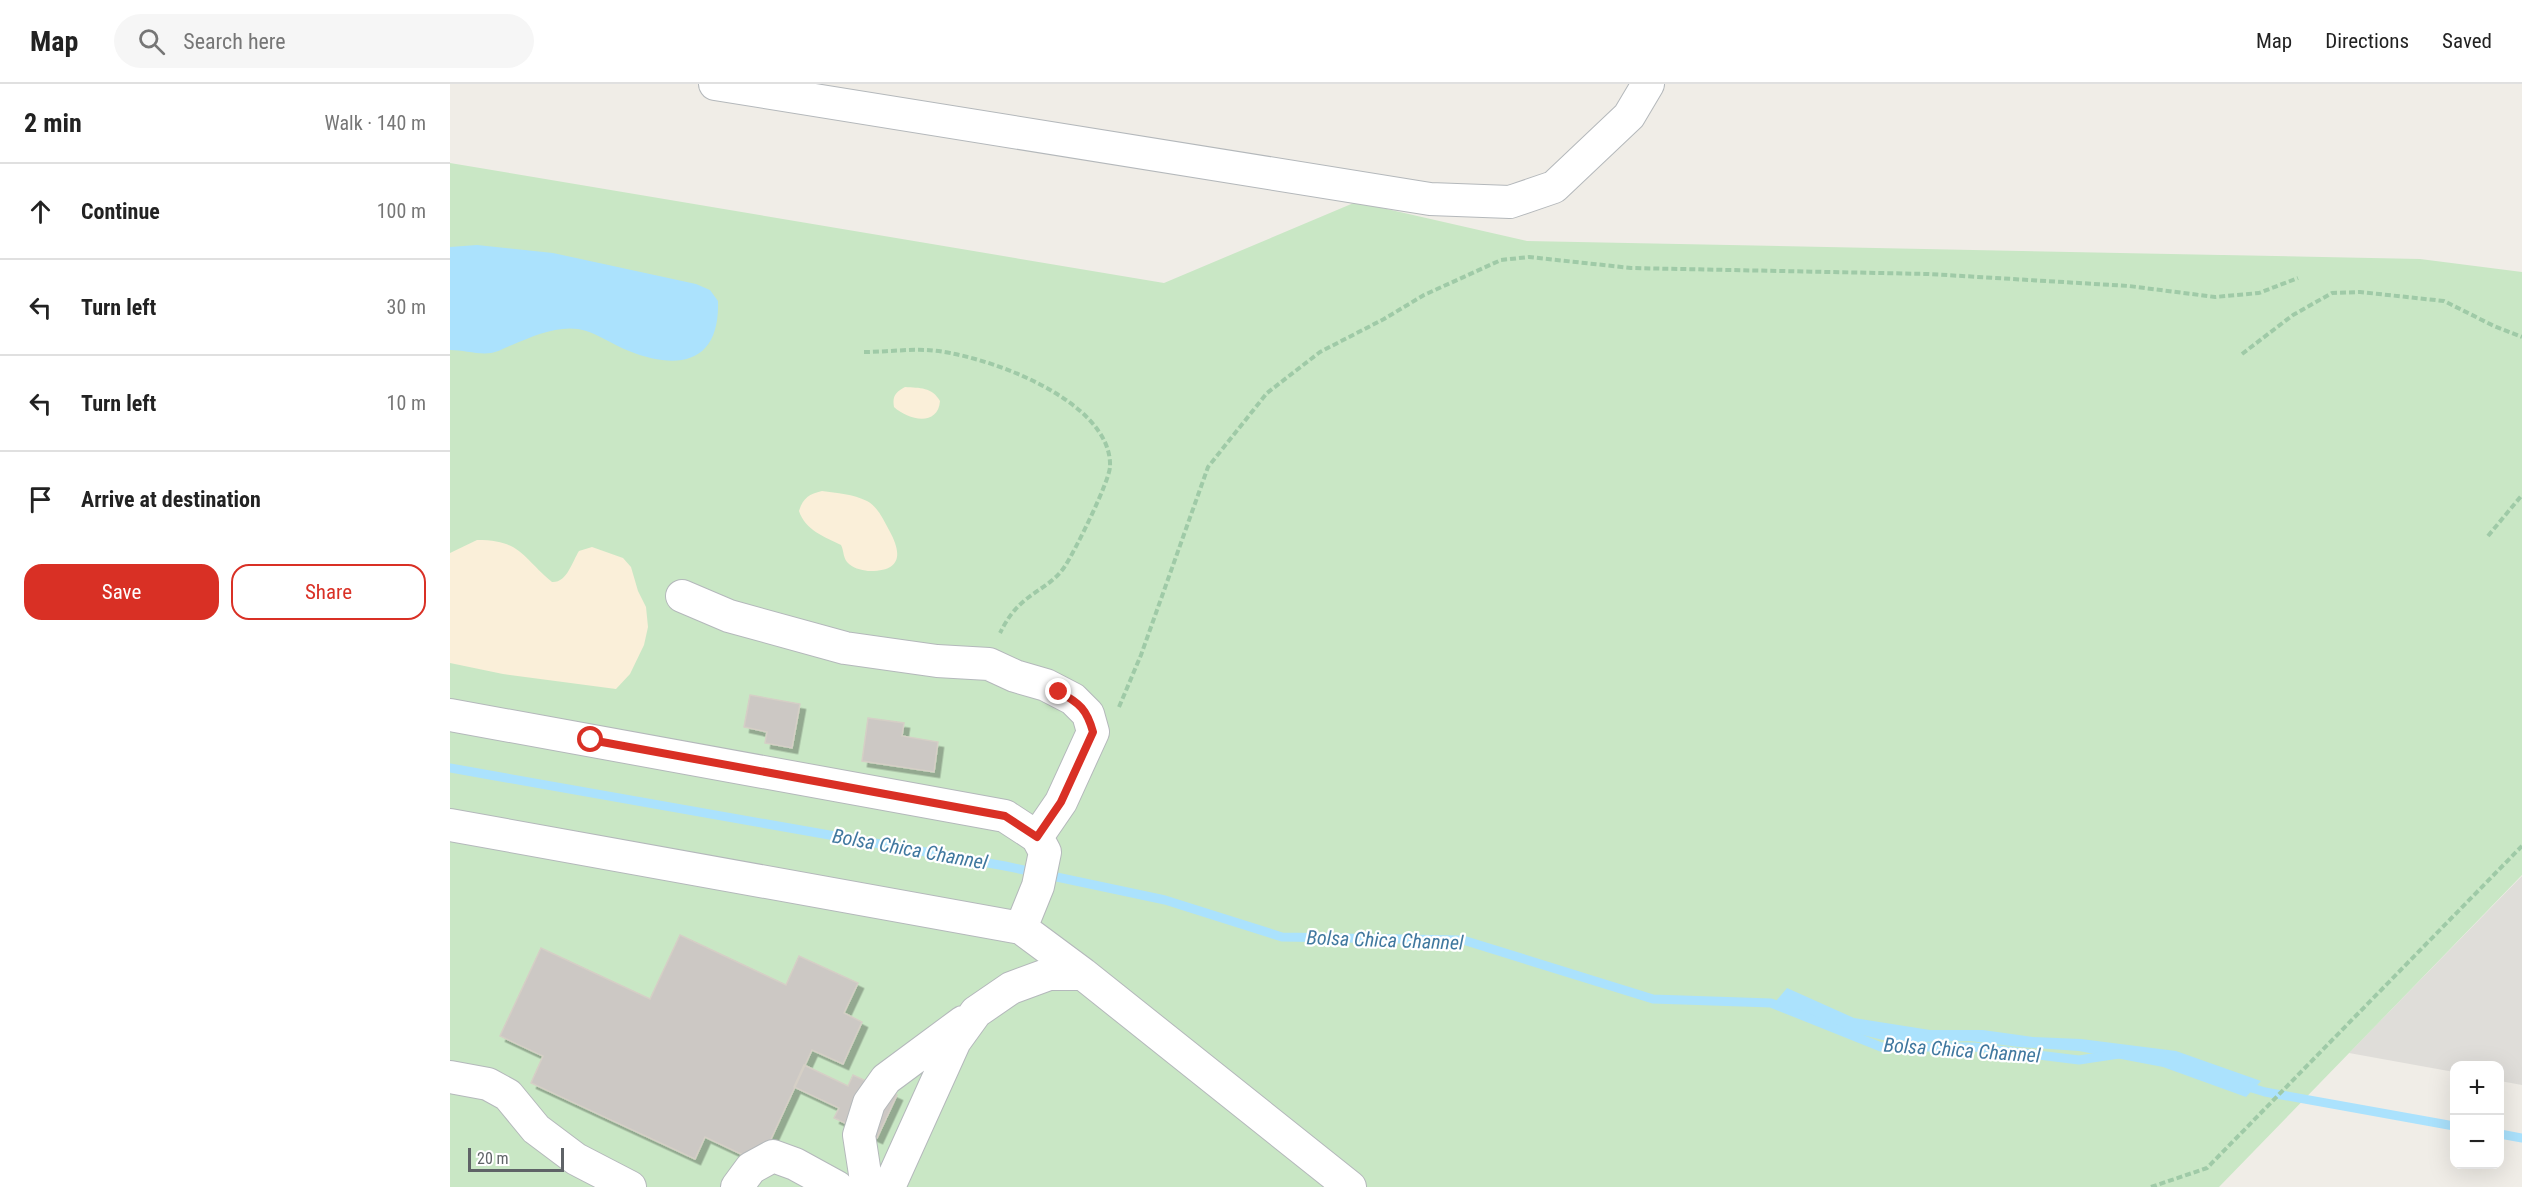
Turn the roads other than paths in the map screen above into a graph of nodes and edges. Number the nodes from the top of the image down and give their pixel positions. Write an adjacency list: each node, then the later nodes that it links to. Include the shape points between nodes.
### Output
1 (715, 84): 2 (lane, via 1431,199 1510,202 1554,187 1629,116)
2 (1648, 84)
3 (682, 596): 6 (lane, via 729,616 845,648 990,664 1073,699 1088,714 1093,732)
4 (450, 715): 6 (lane, via 1005,816)
5 (450, 825): 7 (lane)
6 (1041, 844): 7 (lane, via 1038,886)
7 (1020, 928): 8 (lane)
8 (1083, 974): 9 (lane, via 1049,974 1011,988); 16 (lane)
9 (976, 1012): 14 (lane, via 893,1073 869,1103 859,1135); 15 (lane, via 955,1041)
10 (450, 1077): 11 (lane, via 488,1084 508,1095 536,1129 576,1159)
11 (630, 1187)
12 (737, 1187): 13 (lane, via 751,1168 773,1156)
13 (837, 1187)
14 (867, 1187)
15 (889, 1187)
16 (1350, 1187)

